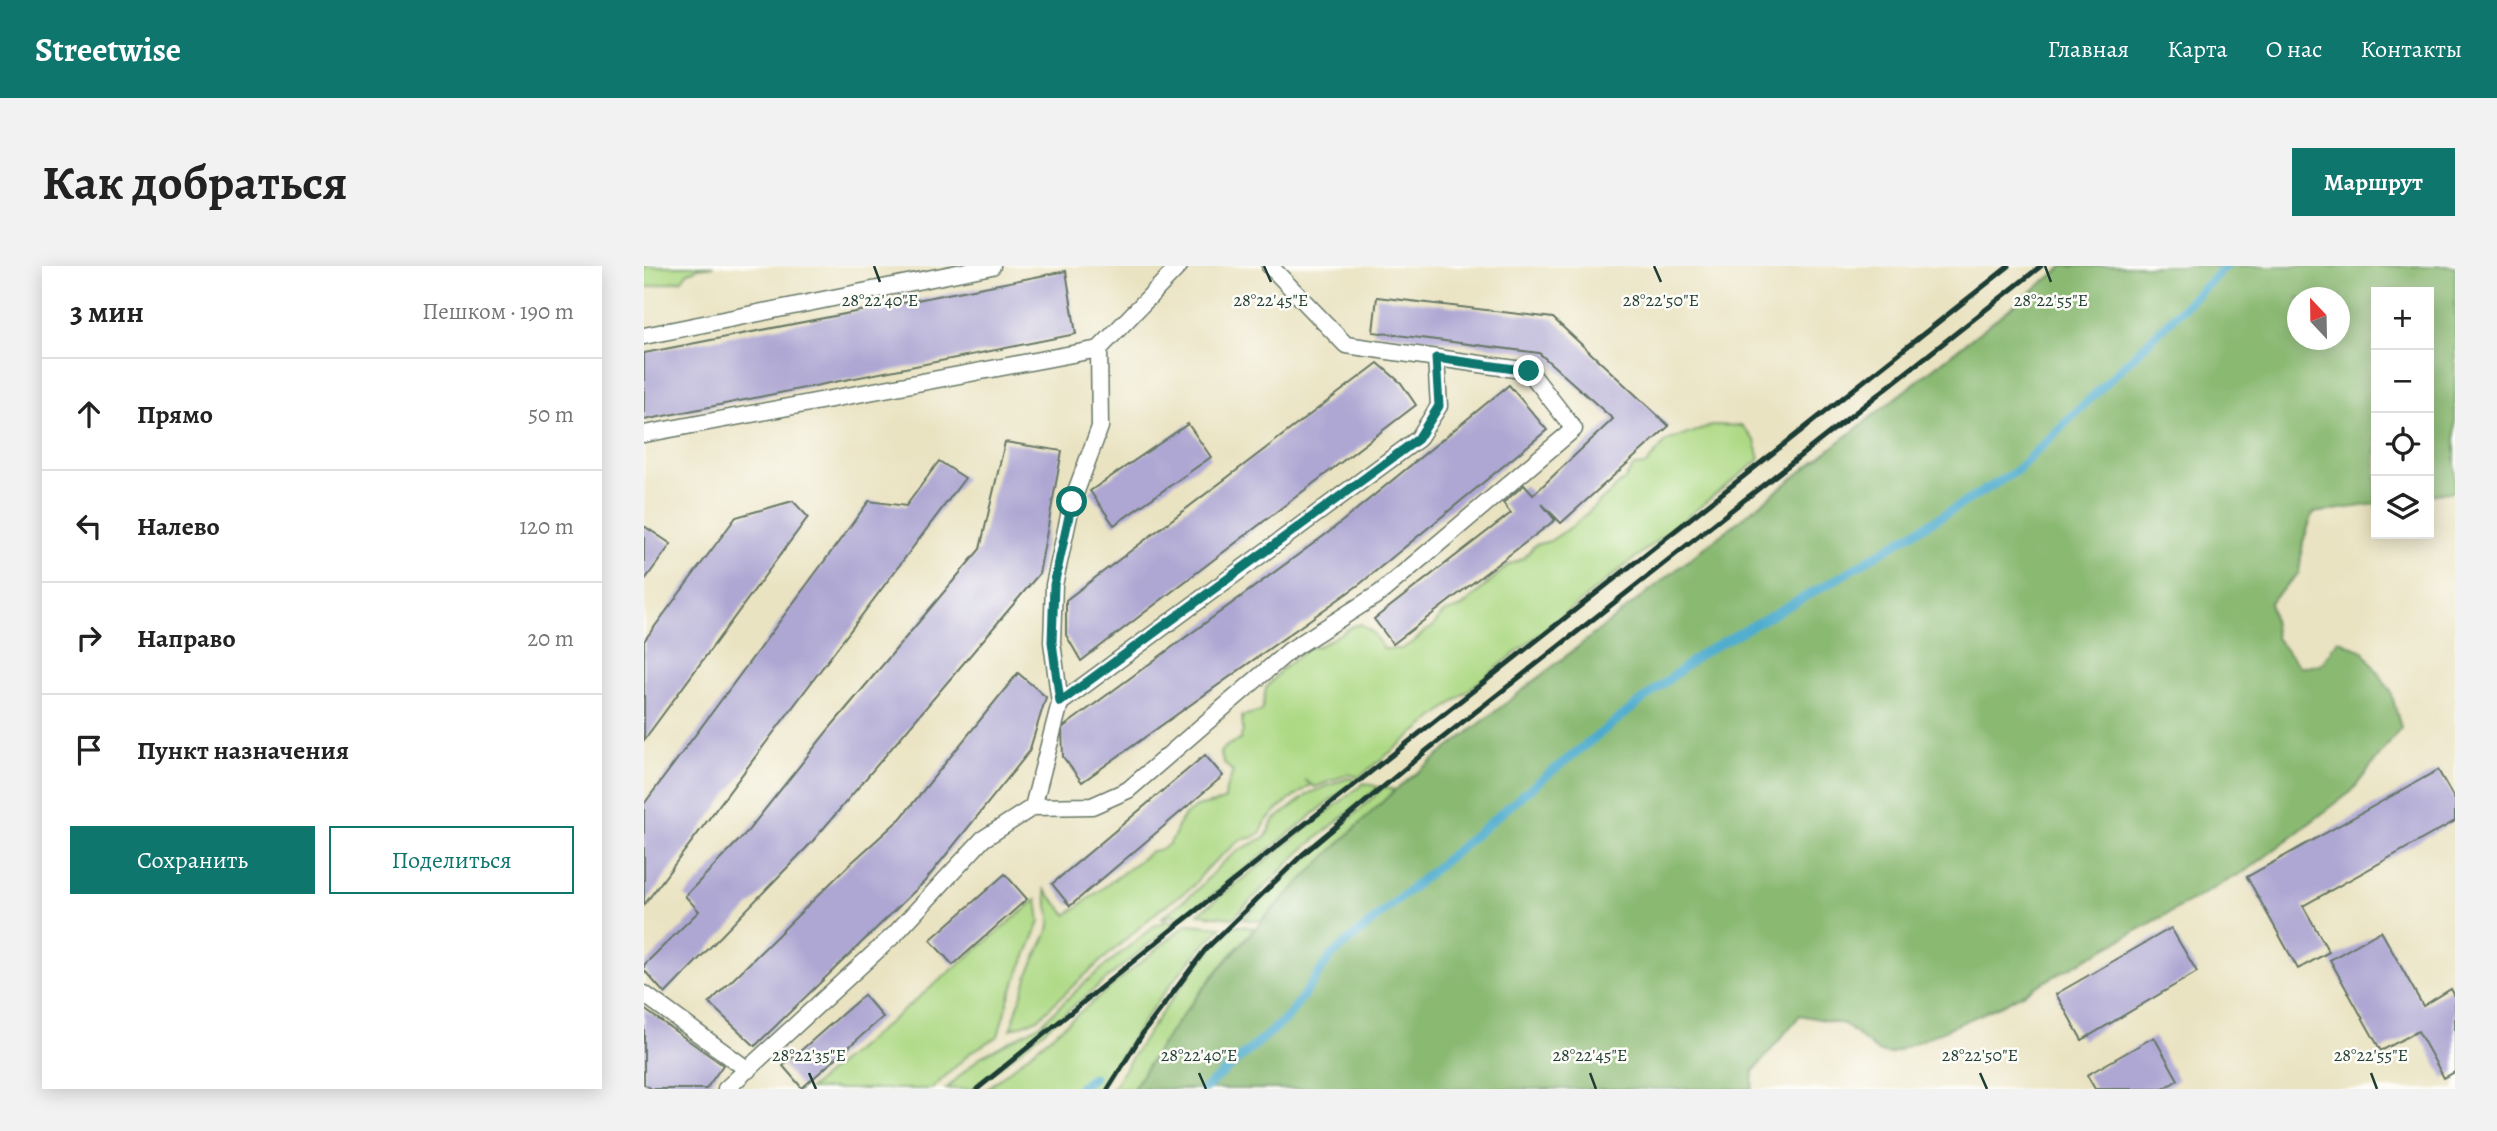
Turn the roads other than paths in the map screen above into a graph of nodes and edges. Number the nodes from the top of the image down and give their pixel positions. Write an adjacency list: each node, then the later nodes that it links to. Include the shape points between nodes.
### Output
1 (992, 266): 4 (lane)
2 (1179, 266): 5 (lane)
3 (1270, 266): 6 (lane, via 1346,345)
4 (644, 336)
5 (1099, 349): 7 (lane); 8 (lane, via 1100,427 1072,502 1054,585 1052,642)
6 (1436, 358): 8 (lane, via 1439,406 1418,439); 9 (lane, via 1529,371 1574,429 1380,593 1289,651 1128,790 1092,806)
7 (644, 433)
8 (1060, 702): 9 (lane)
9 (1033, 807): 11 (lane, via 983,839 895,934)
10 (644, 995): 11 (lane)
11 (747, 1070): 12 (lane)
12 (726, 1089)

